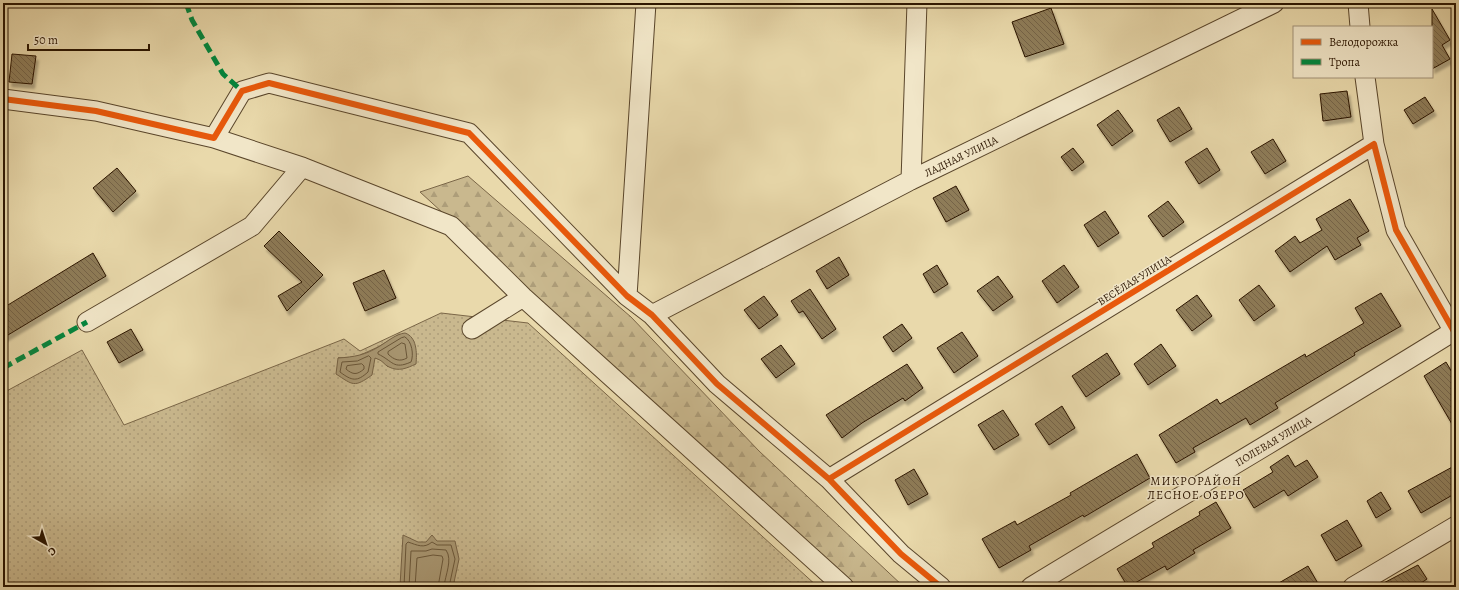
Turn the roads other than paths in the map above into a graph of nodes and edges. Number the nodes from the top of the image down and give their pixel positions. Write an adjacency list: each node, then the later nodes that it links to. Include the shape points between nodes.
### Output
1 (646, 3): 12 (street)
2 (917, 3): 11 (street)
3 (1274, 3): 11 (street, ЛАДНАЯ УЛИЦА)
4 (1358, 3): 5 (street)
5 (1360, 26)
6 (1365, 78): 9 (street)
7 (3, 99): 8 (street, via 96,111)
8 (214, 138): 10 (street); 12 (street, via 242,91 269,83 468,133)
9 (1374, 144): 17 (street, via 1396,230); 18 (street, ВЕСЁЛАЯ УЛИЦА)
10 (302, 167): 13 (street, via 451,226); 15 (street, via 252,226)
11 (911, 180): 14 (street, ЛАДНАЯ УЛИЦА)
12 (627, 296): 14 (street)
13 (523, 297): 16 (street); 20 (street)
14 (652, 315): 18 (street, via 717,384)
15 (87, 322)
16 (472, 329)
17 (1455, 333): 22 (street, ПОЛЕВАЯ УЛИЦА)
18 (829, 479): 21 (street, via 901,554)
19 (1456, 526): 23 (street)
20 (844, 587)
21 (941, 587)
22 (1031, 587)
23 (1353, 587)

